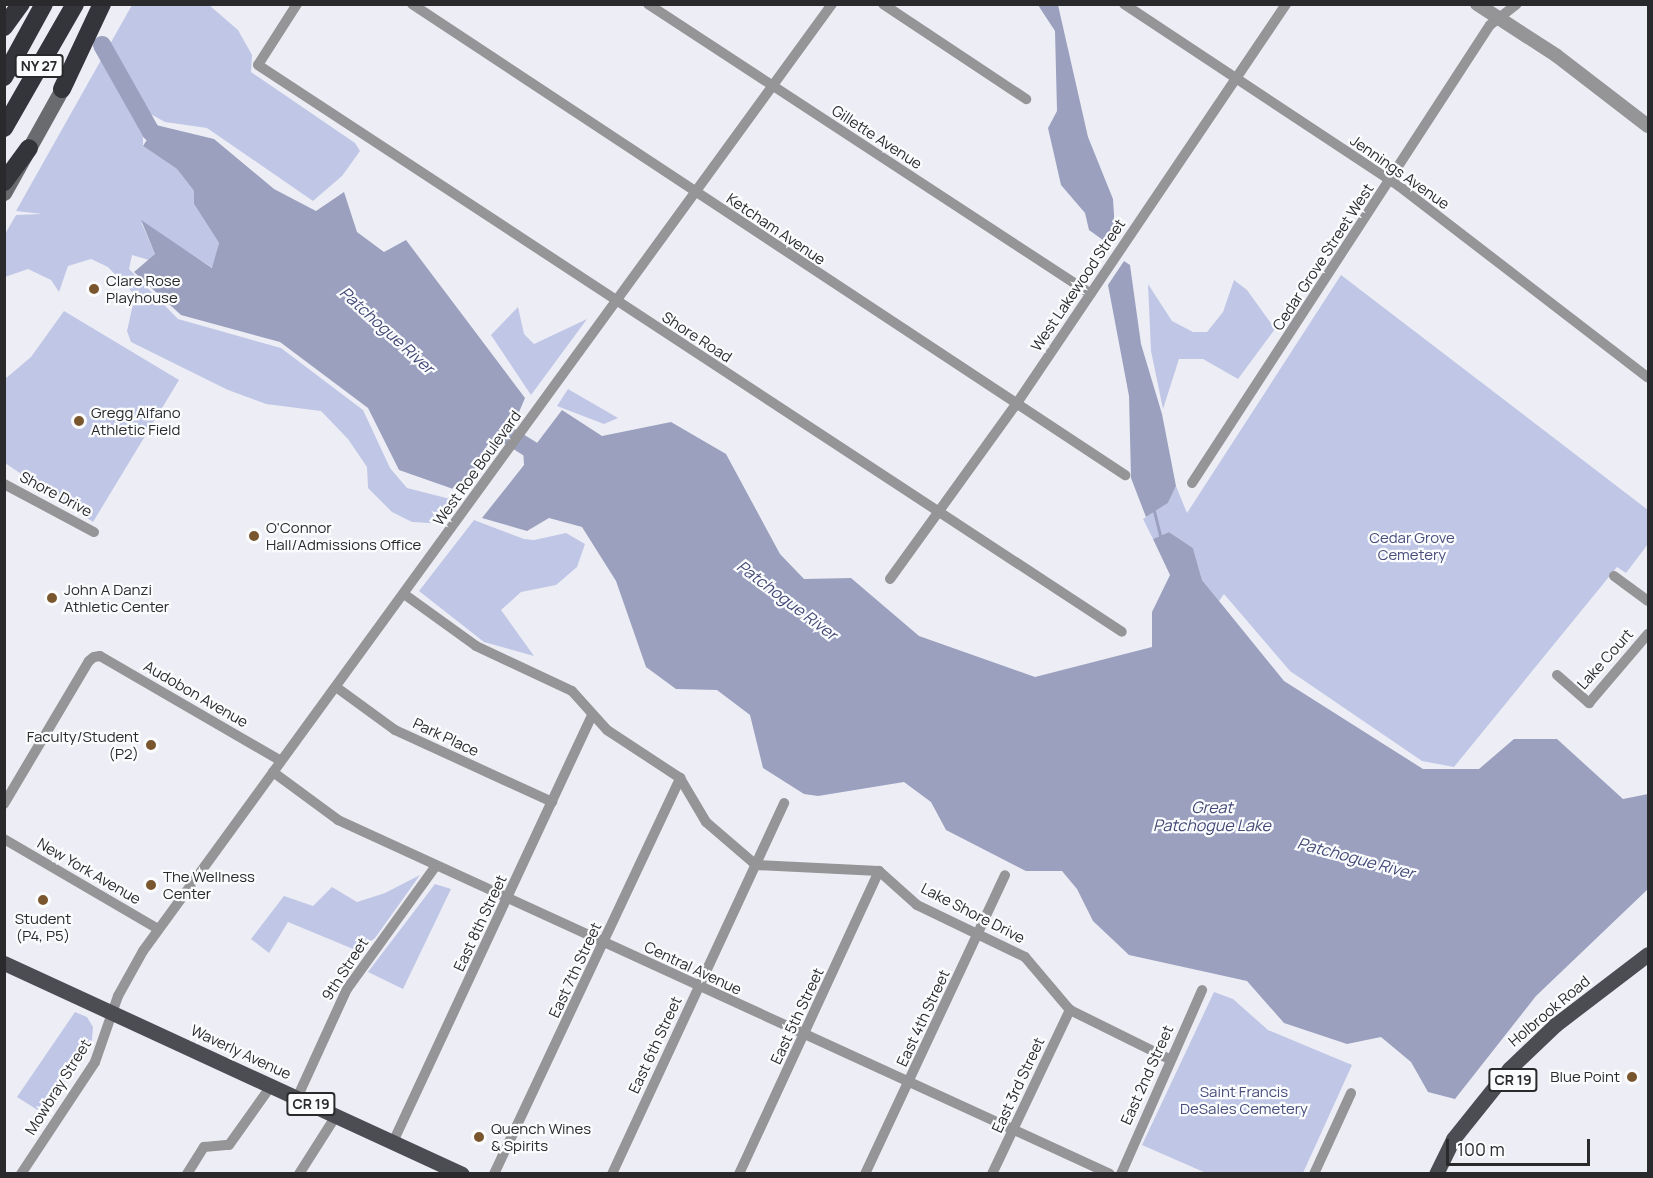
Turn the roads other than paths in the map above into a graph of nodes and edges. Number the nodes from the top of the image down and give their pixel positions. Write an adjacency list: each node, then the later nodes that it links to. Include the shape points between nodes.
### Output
1 (12, 4): 16 (main road)
2 (21, 4): 18 (highway)
3 (44, 4): 19 (highway, NY 27)
4 (75, 4): 25 (highway, NY 27)
5 (102, 4): 22 (highway)
6 (112, 4): 22 (main road)
7 (297, 4): 32 (street, Shore Road, via 258,65)
8 (412, 4): 30 (street, Ketcham Avenue)
9 (648, 4): 21 (street, Gillette Avenue)
10 (832, 4): 21 (street, West Roe Boulevard)
11 (884, 4): 23 (street)
12 (1124, 4): 20 (street, Jennings Avenue)
13 (1286, 4): 20 (street, West Lakewood Street)
14 (1477, 4): 17 (street)
15 (1517, 4): 17 (street, Cedar Grove Street West)
16 (4, 17)
17 (1499, 18): 24 (street, via 1557,56); 27 (street, Cedar Grove Street West, via 1490,25)
18 (4, 27)
19 (4, 76)
20 (1236, 79): 27 (street, Jennings Avenue); 31 (street, West Lakewood Street)
21 (772, 86): 30 (street, West Roe Boulevard); 31 (street, Gillette Avenue)
22 (62, 89): 26 (main road)
23 (1026, 99)
24 (1648, 126)
25 (4, 128)
26 (28, 148): 28 (highway); 29 (main road)
27 (1390, 180): 33 (street, Jennings Avenue); 37 (street, Cedar Grove Street West)
28 (4, 183)
29 (4, 193)
30 (696, 193): 32 (street, West Roe Boulevard); 34 (street, Ketcham Avenue)
31 (1091, 294): 34 (street, West Lakewood Street)
32 (617, 302): 38 (street, Shore Road); 42 (street, West Roe Boulevard)
33 (1648, 378)
34 (1015, 406): 35 (street, Ketcham Avenue); 38 (street, West Lakewood Street)
35 (1125, 476)
36 (4, 483): 39 (street, Shore Drive)
37 (1192, 483)
38 (938, 513): 41 (street, West Lakewood Street); 44 (street, Shore Road)
39 (94, 532)
40 (1614, 576): 43 (street)
41 (890, 579)
42 (404, 594): 47 (street, West Roe Boulevard); 48 (street, via 476,646 572,691)
43 (1648, 601)
44 (1122, 632)
45 (1648, 634): 46 (street, Lake Court, via 1589,703)
46 (1557, 675)
47 (336, 687): 49 (street, West Roe Boulevard); 52 (street, Park Place, via 394,730)
48 (592, 716): 51 (street); 52 (street, East 8th Street)
49 (281, 761): 50 (street, West Roe Boulevard); 54 (street, Audobon Avenue, via 100,656 94,657)
50 (273, 772): 57 (street, Central Avenue, via 338,820); 61 (street, West Roe Boulevard)
51 (680, 778): 56 (street, via 706,822); 63 (street, East 7th Street)
52 (552, 802): 60 (street, East 8th Street)
53 (784, 803): 56 (street, East 6th Street)
54 (4, 804)
55 (4, 839): 61 (street, New York Avenue)
56 (756, 865): 58 (street); 67 (street, East 6th Street)
57 (435, 867): 60 (street, Central Avenue); 76 (street, 9th Street, via 348,988)
58 (879, 871): 62 (street, Lake Shore Drive, via 917,905); 71 (street, East 5th Street)
59 (1005, 875): 62 (street, East 4th Street)
60 (507, 900): 63 (street, Central Avenue); 79 (street, East 8th Street)
61 (158, 929): 70 (street, West Roe Boulevard, via 131,971)
62 (980, 933): 69 (street, Lake Shore Drive, via 1025,957); 73 (street, East 4th Street)
63 (604, 944): 67 (street, Central Avenue); 85 (street, East 7th Street)
64 (1648, 954): 80 (main road, Holbrook Road / CR 19, via 1555,1025 1509,1069 1453,1139)
65 (4, 963): 70 (main road, Waverly Avenue / CR 19)
66 (1648, 966): 80 (main road, Holbrook Road / CR 19, via 1540,1053)
67 (699, 987): 71 (street, Central Avenue); 86 (street, East 6th Street)
68 (1202, 990): 72 (street, East 2nd Street)
69 (1070, 1010): 72 (street, Lake Shore Drive); 78 (street, East 3rd Street)
70 (113, 1013): 74 (main road, Waverly Avenue / CR 19); 81 (street, Mowbray Street, via 95,1062)
71 (805, 1036): 73 (street, Central Avenue); 87 (street, East 5th Street)
72 (1170, 1059): 91 (street, East 2nd Street)
73 (909, 1083): 78 (street, Central Avenue); 88 (street, East 4th Street)
74 (271, 1086): 76 (main road, Waverly Avenue / CR 19); 82 (street, via 228,1145 204,1147)
75 (1351, 1092): 92 (street)
76 (297, 1098): 77 (main road, Waverly Avenue / CR 19)
77 (336, 1116): 79 (main road, Waverly Avenue / CR 19); 83 (street)
78 (1012, 1132): 89 (street, East 3rd Street); 90 (street, Central Avenue)
79 (393, 1142): 84 (main road, Waverly Avenue / CR 19)
80 (1439, 1169)
81 (21, 1173)
82 (187, 1173)
83 (299, 1173)
84 (462, 1173)
85 (494, 1173)
86 (612, 1173)
87 (739, 1173)
88 (865, 1173)
89 (992, 1173)
90 (1110, 1173)
91 (1121, 1173)
92 (1314, 1173)

